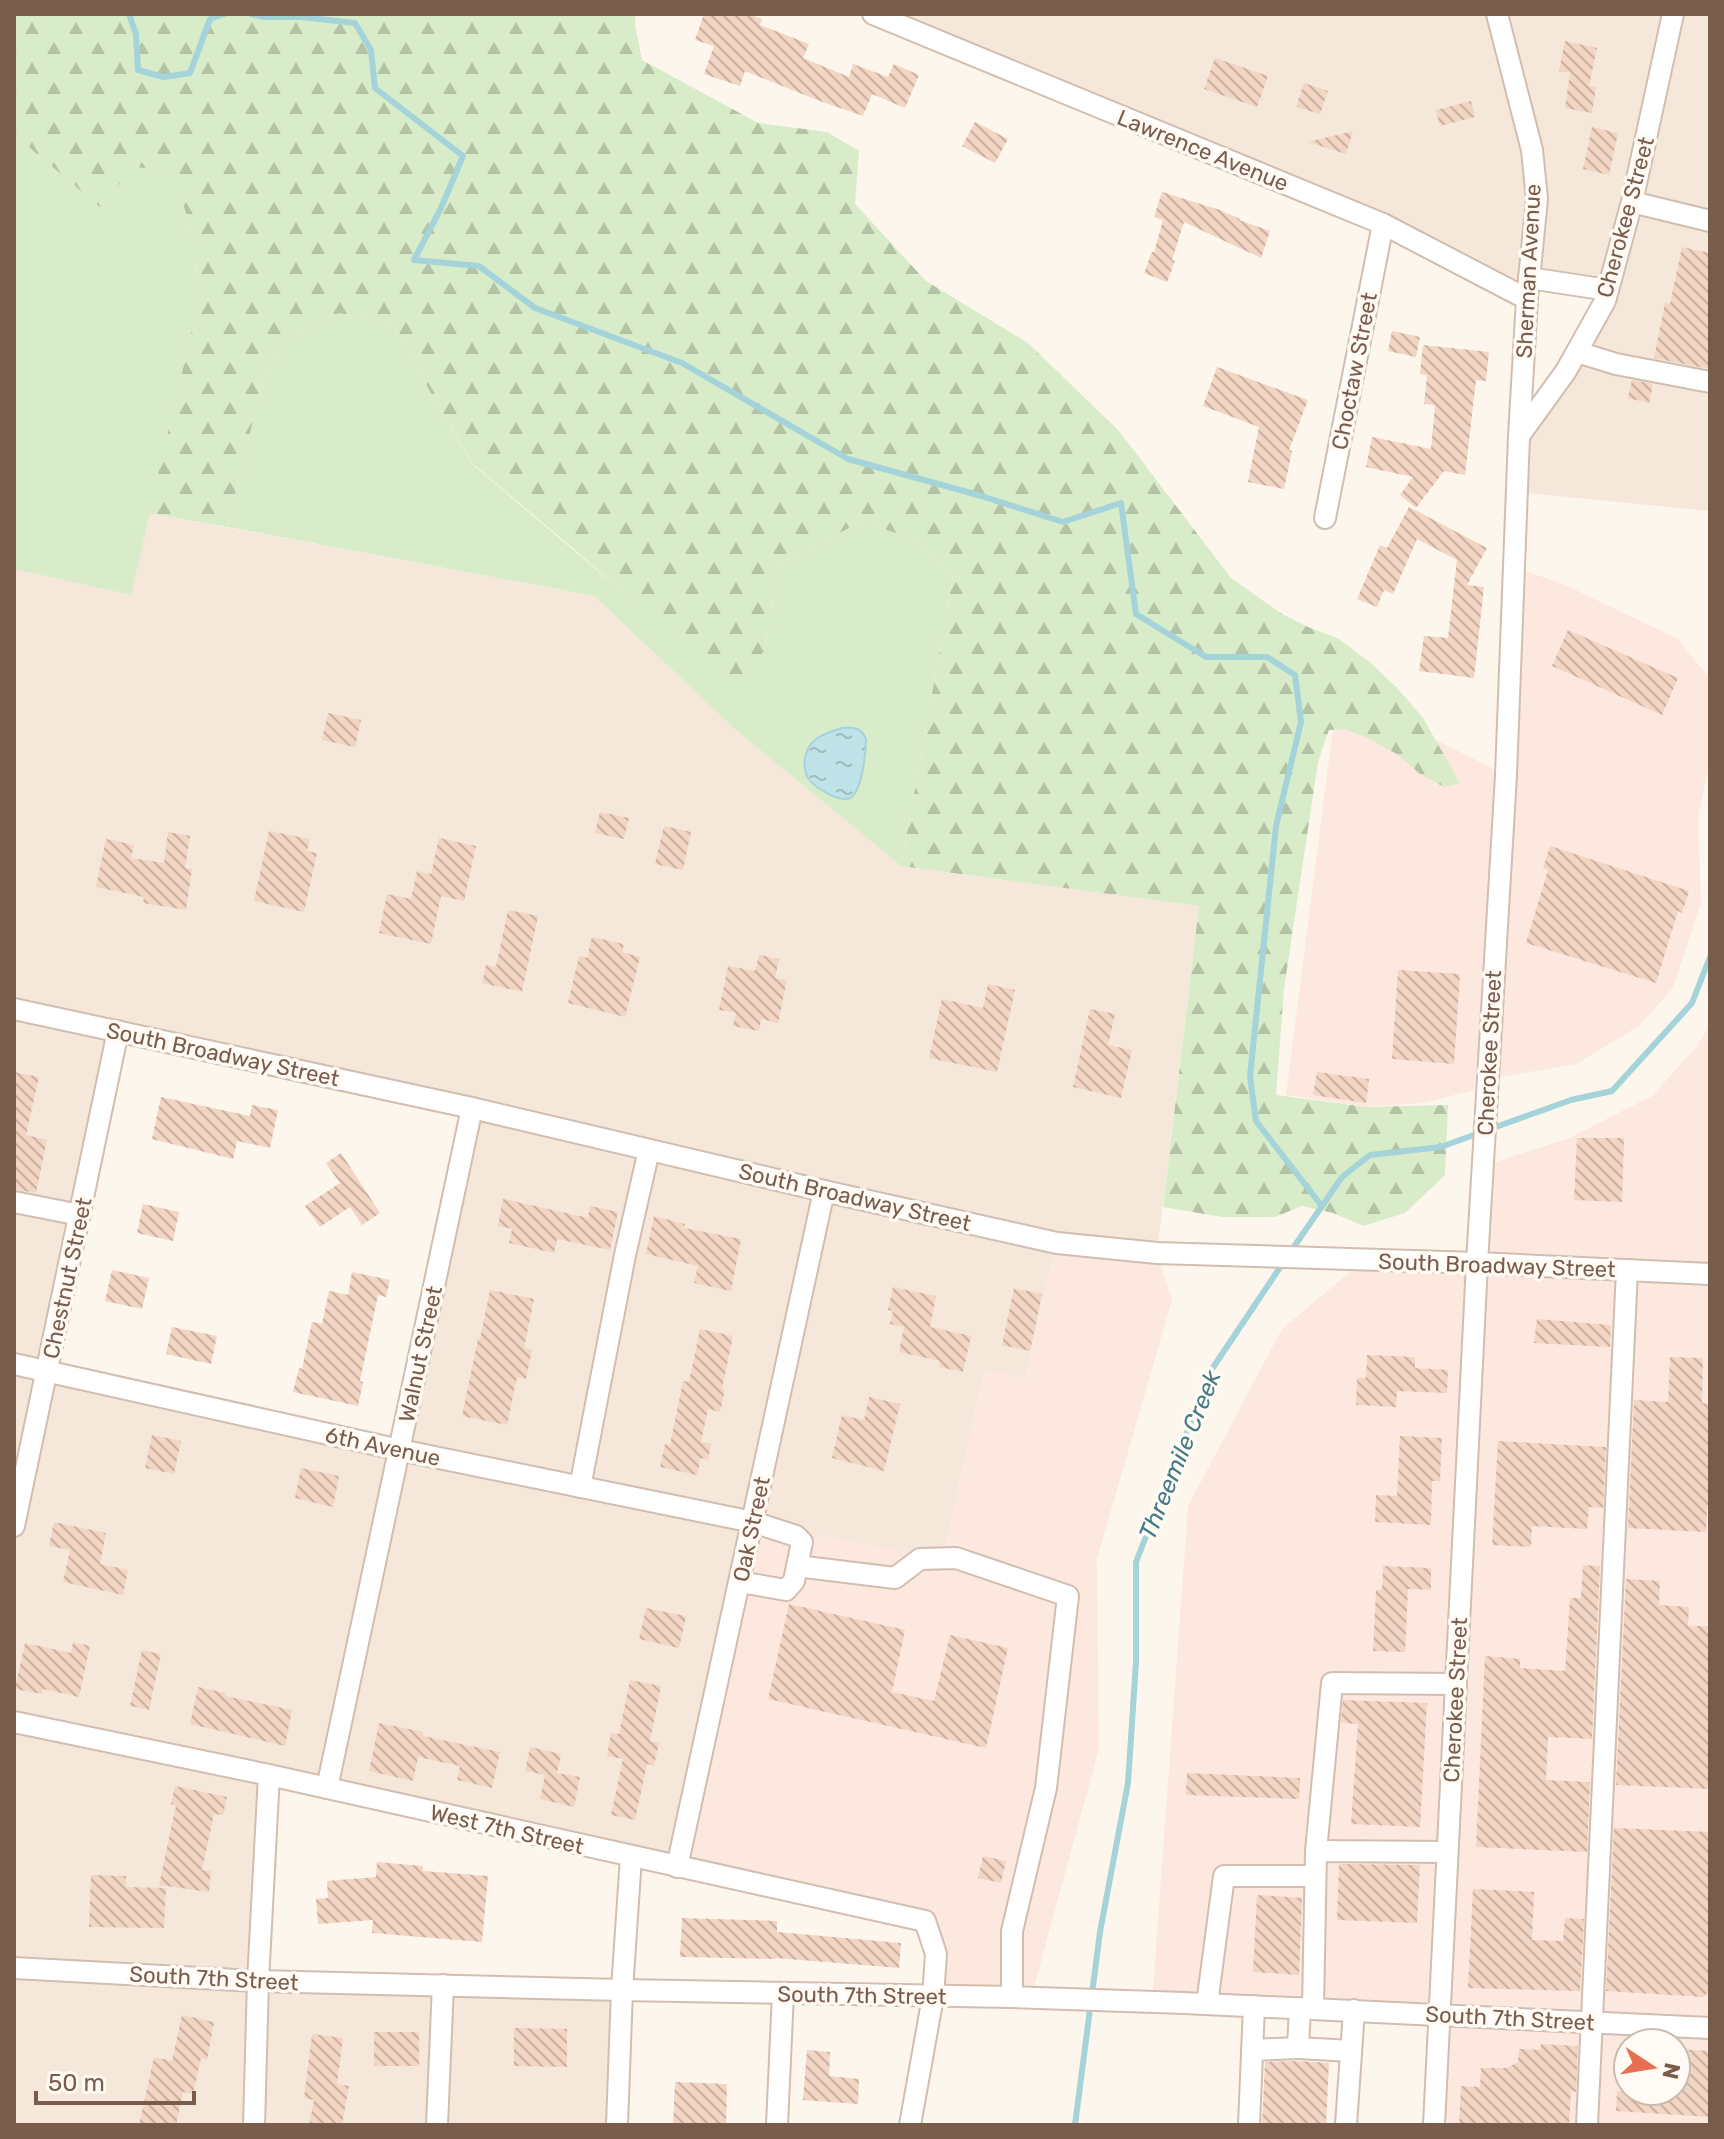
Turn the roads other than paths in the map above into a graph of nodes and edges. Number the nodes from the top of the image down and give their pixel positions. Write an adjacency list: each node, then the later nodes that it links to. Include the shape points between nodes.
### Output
1 (873, 14): 6 (street, Lawrence Avenue)
2 (1497, 14): 7 (street, Sherman Avenue, via 1532,150 1537,199)
3 (1673, 14): 4 (street, Cherokee Street)
4 (1632, 202): 5 (street); 8 (street, Cherokee Street)
5 (1710, 221)
6 (1383, 224): 9 (street, Lawrence Avenue); 13 (street, Choctaw Street)
7 (1529, 278): 8 (street); 9 (street, Sherman Avenue)
8 (1608, 290): 10 (street, Cherokee Street)
9 (1527, 299): 12 (street, Sherman Avenue)
10 (1577, 352): 11 (street); 12 (street, Cherokee Street)
11 (1710, 382)
12 (1519, 436): 21 (street, Cherokee Street, via 1506,775)
13 (1325, 518)
14 (14, 1009): 15 (street, South Broadway Street)
15 (118, 1031): 16 (street, South Broadway Street); 20 (street, Chestnut Street)
16 (472, 1108): 17 (street, South Broadway Street); 26 (street, Walnut Street)
17 (649, 1150): 18 (street, South Broadway Street); 27 (street)
18 (824, 1191): 21 (street, South Broadway Street, via 1057,1243 1157,1253); 28 (street, Oak Street)
19 (14, 1202): 20 (street)
20 (80, 1215): 25 (street, Chestnut Street)
21 (1477, 1263): 22 (street, South Broadway Street); 32 (street, Cherokee Street)
22 (1627, 1270): 23 (street, South Broadway Street); 53 (street)
23 (1710, 1274)
24 (14, 1364): 25 (street, 6th Avenue)
25 (47, 1371): 26 (street, 6th Avenue); 29 (street, Chestnut Street)
26 (400, 1450): 27 (street, 6th Avenue); 35 (street, Walnut Street)
27 (580, 1487): 28 (street, 6th Avenue)
28 (753, 1522): 30 (street, 6th Avenue, via 802,1542); 31 (street, Oak Street)
29 (14, 1526)
30 (797, 1566): 31 (street, via 786,1590); 47 (street, via 895,1578 920,1559 956,1558 1068,1596 1046,1788 1012,1931)
31 (740, 1582): 39 (street, Oak Street)
32 (1456, 1684): 36 (street, via 1332,1683); 37 (street, Cherokee Street)
33 (14, 1722): 34 (street, West 7th Street)
34 (269, 1775): 35 (street, West 7th Street); 42 (street)
35 (327, 1788): 38 (street, West 7th Street)
36 (1316, 1851): 37 (street); 40 (street)
37 (1447, 1852): 52 (street, Cherokee Street)
38 (631, 1857): 39 (street, West 7th Street); 44 (street)
39 (677, 1867): 46 (street, West 7th Street, via 925,1921 936,1954)
40 (1315, 1876): 48 (street, via 1224,1876); 50 (street)
41 (14, 1968): 42 (street, South 7th Street)
42 (258, 1981): 43 (street, South 7th Street); 58 (street)
43 (443, 1985): 44 (street, South 7th Street); 59 (street)
44 (622, 1990): 45 (street, South 7th Street); 60 (street)
45 (783, 1993): 46 (street, South 7th Street); 61 (street)
46 (933, 1997): 47 (street, South 7th Street); 62 (street)
47 (1022, 1998): 48 (street, South 7th Street)
48 (1207, 2004): 49 (street, South 7th Street)
49 (1254, 2006): 50 (street, South 7th Street); 56 (street)
50 (1306, 2008): 51 (street, South 7th Street); 55 (street)
51 (1354, 2010): 52 (street, South 7th Street); 57 (street)
52 (1440, 2015): 53 (street, South 7th Street); 65 (street, Cherokee Street)
53 (1592, 2021): 54 (street, South 7th Street); 66 (street)
54 (1710, 2028)
55 (1298, 2048): 56 (street); 57 (street)
56 (1252, 2050): 63 (street)
57 (1351, 2051): 64 (street)
58 (254, 2125)
59 (437, 2125)
60 (617, 2125)
61 (777, 2125)
62 (910, 2125)
63 (1249, 2125)
64 (1346, 2125)
65 (1434, 2125)
66 (1587, 2125)

